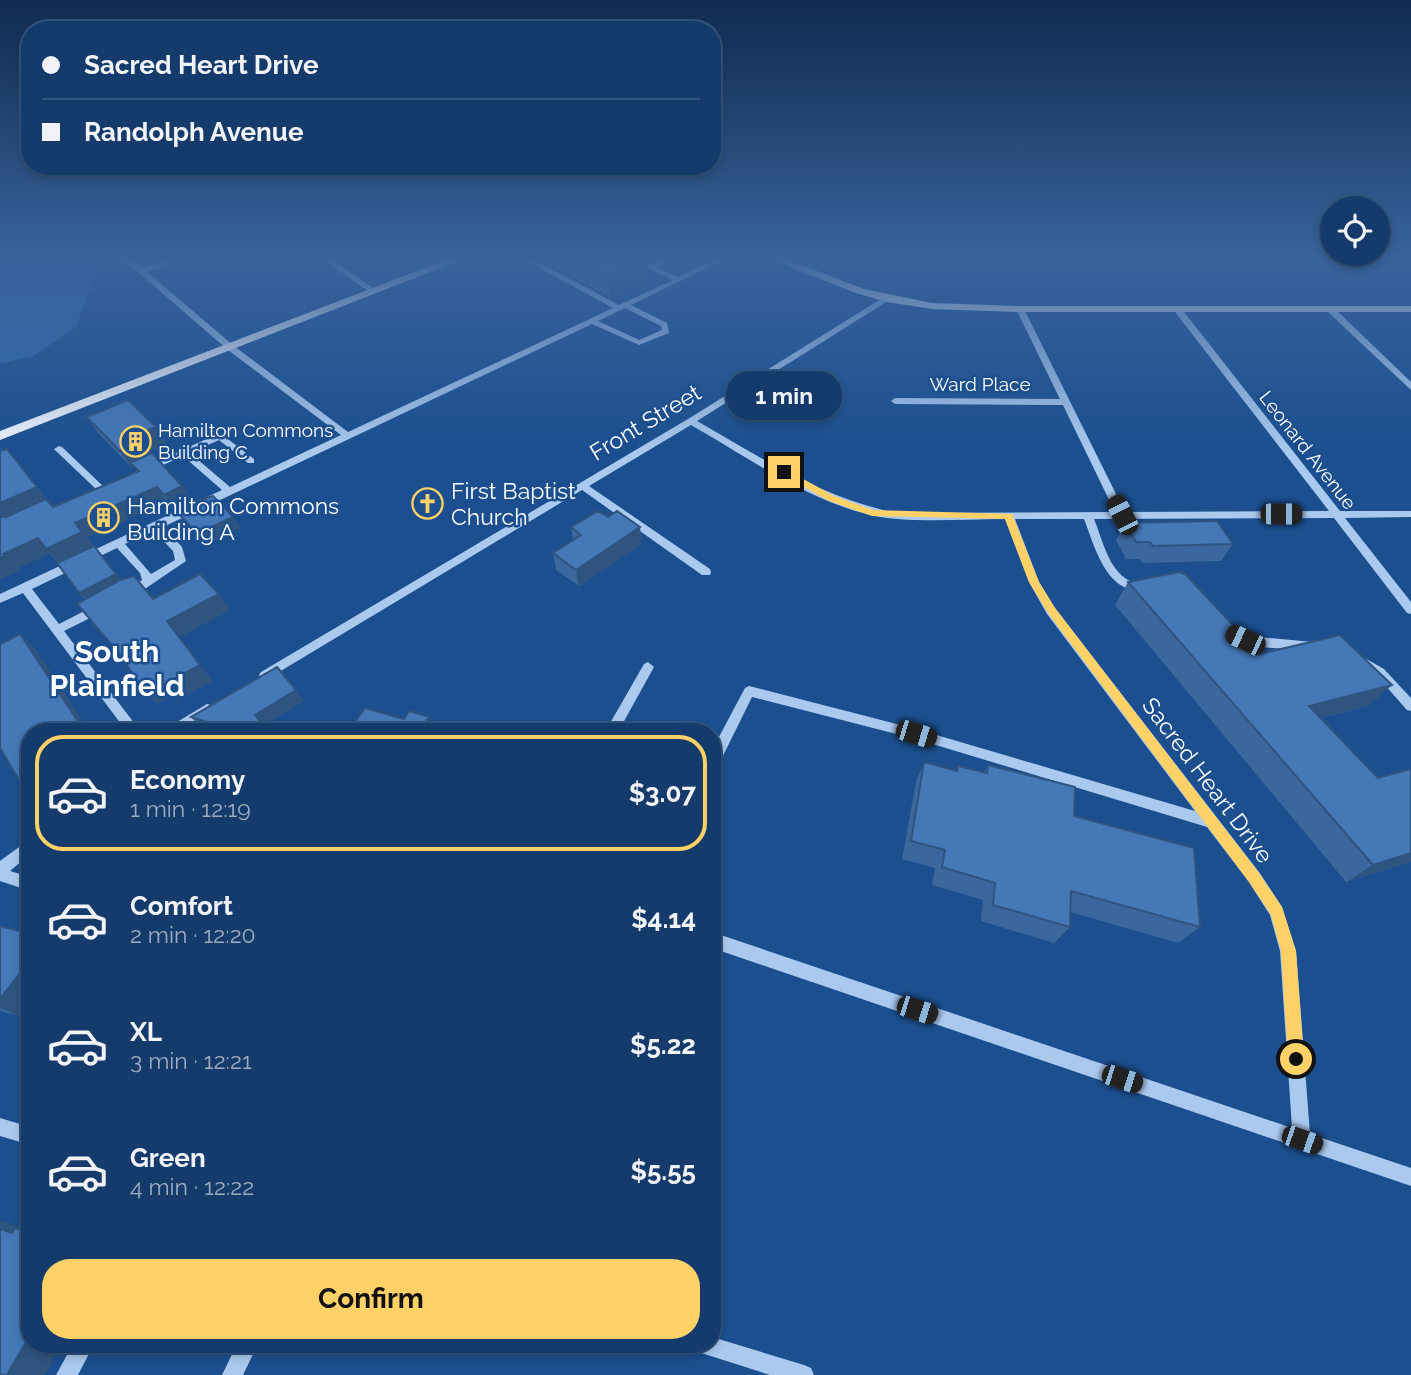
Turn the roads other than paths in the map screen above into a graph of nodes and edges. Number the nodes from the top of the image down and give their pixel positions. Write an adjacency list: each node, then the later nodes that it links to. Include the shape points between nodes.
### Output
1 (201, 322): 10 (street)
2 (297, 322): 10 (main road)
3 (591, 322): 16 (street)
4 (595, 322): 5 (street, via 639,343 666,331)
5 (657, 322)
6 (850, 322): 14 (street, Front Street)
7 (1026, 322): 13 (street)
8 (1187, 322): 26 (street, Leonard Avenue)
9 (1344, 322): 11 (street)
10 (231, 348): 15 (main road); 16 (street)
11 (1411, 387)
12 (895, 401): 13 (street, Ward Place)
13 (1065, 402): 29 (street)
14 (691, 421): 22 (street, Front Street); 30 (street, via 831,498 872,513)
15 (0, 436)
16 (348, 436): 24 (street)
17 (59, 449): 23 (street)
18 (184, 452): 19 (street, via 220,436); 20 (street); 24 (street)
19 (251, 461)
20 (137, 473)
21 (113, 484): 23 (street)
22 (583, 486): 33 (street); 44 (street, Front Street)
23 (101, 489): 25 (street)
24 (230, 492): 31 (street)
25 (89, 495)
26 (1334, 514): 27 (street); 29 (street); 38 (street, Leonard Avenue)
27 (1411, 514)
28 (1088, 515): 29 (street); 30 (street); 35 (street, via 1114,576 1135,588)
29 (1122, 515)
30 (1009, 516): 51 (street, Sacred Heart Drive, via 1034,582 1051,611)
31 (156, 526): 32 (street); 34 (street, via 178,550 180,561)
32 (119, 544): 34 (street); 36 (street)
33 (706, 572)
34 (148, 581): 40 (street)
35 (1159, 585)
36 (25, 588): 37 (street); 40 (street)
37 (0, 599)
38 (1411, 610)
39 (1222, 629): 41 (street, via 1245,640)
40 (57, 630): 47 (street)
41 (1332, 649)
42 (1357, 658): 46 (street, via 1380,672)
43 (648, 667): 49 (street)
44 (257, 679)
45 (222, 700): 48 (street)
46 (1411, 706)
47 (128, 723)
48 (186, 723)
49 (616, 723)
50 (721, 746): 51 (street, via 749,691 916,734)
51 (1212, 822): 58 (street, Sacred Heart Drive, via 1277,912 1288,951)
52 (21, 853): 53 (street)
53 (0, 872): 54 (street)
54 (21, 880)
55 (721, 943): 58 (street)
56 (0, 1127): 57 (street)
57 (21, 1133)
58 (1302, 1140): 59 (street)
59 (1411, 1177)
60 (721, 1350): 65 (street)
61 (79, 1353): 63 (street)
62 (243, 1353): 64 (street)
63 (66, 1375)
64 (232, 1375)
65 (804, 1375)

